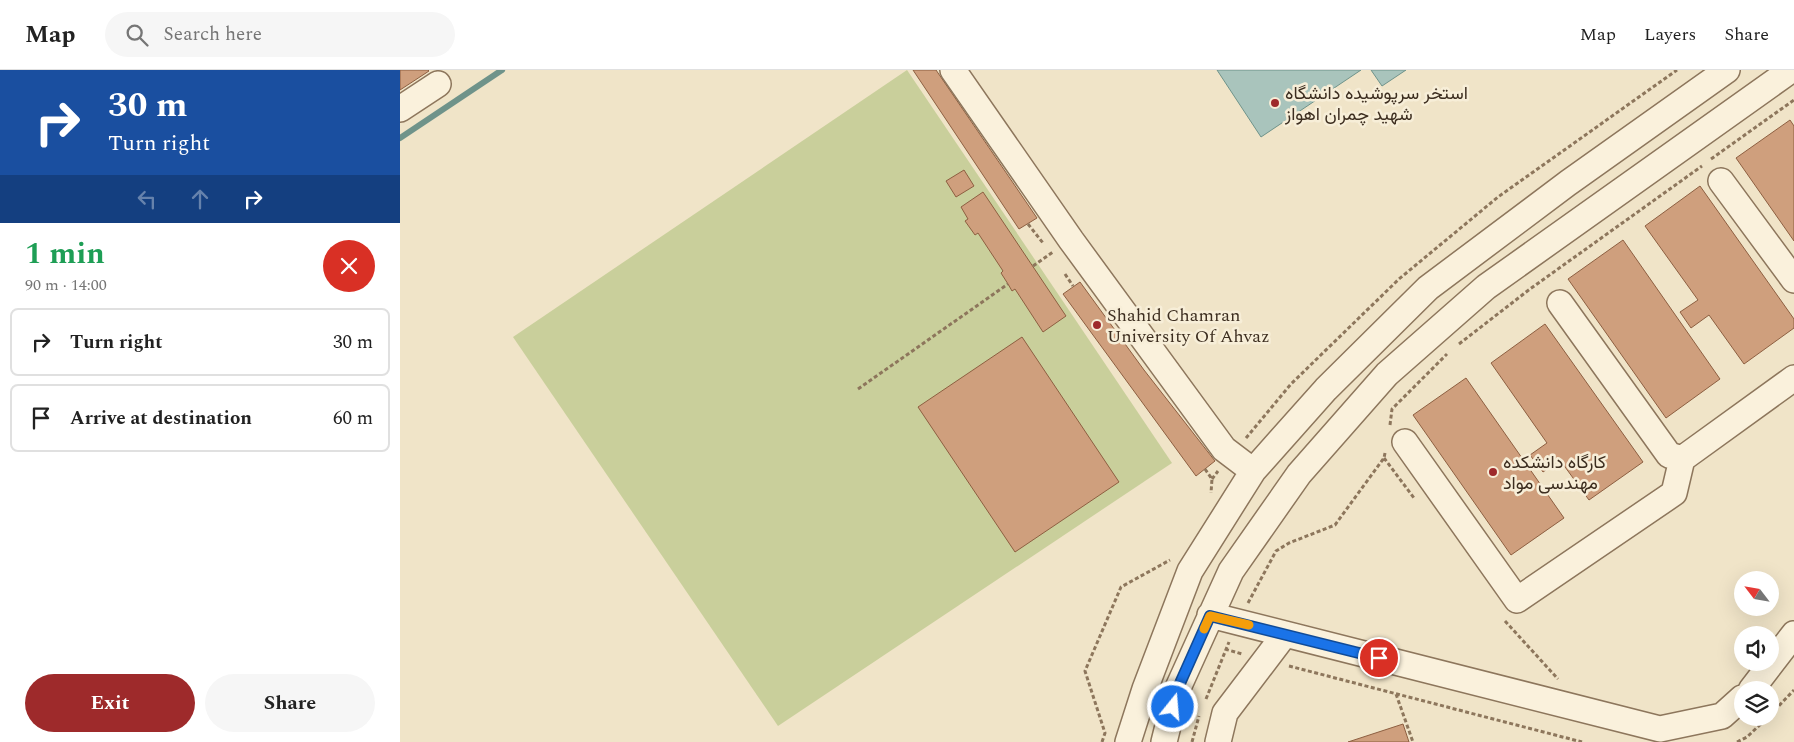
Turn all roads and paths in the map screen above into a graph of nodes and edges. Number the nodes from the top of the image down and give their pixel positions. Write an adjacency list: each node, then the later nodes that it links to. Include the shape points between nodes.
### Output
1 (953, 70): 16 (lane, via 1071,240 1224,449)
2 (1727, 70): 16 (lane, via 1428,288 1326,389)
3 (1791, 70): 19 (lane, via 1486,287 1387,374 1299,474 1231,571)
4 (438, 84): 6 (lane)
5 (1794, 100): 13 (path, via 1530,289 1453,349 1392,409)
6 (400, 110)
7 (1720, 180): 8 (lane)
8 (1794, 280)
9 (1008, 284): 12 (path)
10 (1560, 303): 14 (lane, via 1669,455)
11 (1794, 378): 14 (lane)
12 (858, 388)
13 (1393, 440): 14 (lane, via 1517,600 1674,493); 20 (path, via 1384,458 1335,525 1276,551)
14 (1682, 459)
15 (1205, 468): 17 (path, via 1212,478 1212,492)
16 (1253, 471): 34 (lane, via 1190,571)
17 (1207, 500)
18 (1174, 553): 33 (path, via 1169,561 1121,587 1085,671 1105,733)
19 (1210, 616): 20 (lane); 35 (lane, via 1177,690)
20 (1238, 622): 21 (lane); 23 (path)
21 (1285, 634): 24 (lane); 29 (lane, via 1660,729 1722,716)
22 (1794, 634): 25 (lane)
23 (1225, 649): 24 (path); 28 (path)
24 (1266, 660): 27 (path); 37 (lane, via 1225,713)
25 (1759, 681)
26 (1794, 690): 30 (path)
27 (1396, 694): 38 (path); 39 (path)
28 (1204, 704)
29 (1734, 705)
30 (1779, 706)
31 (1200, 714): 36 (path)
32 (1759, 726): 40 (path)
33 (1102, 742)
34 (1128, 742)
35 (1164, 742)
36 (1192, 742)
37 (1218, 742)
38 (1413, 742)
39 (1582, 742)
40 (1737, 742)

